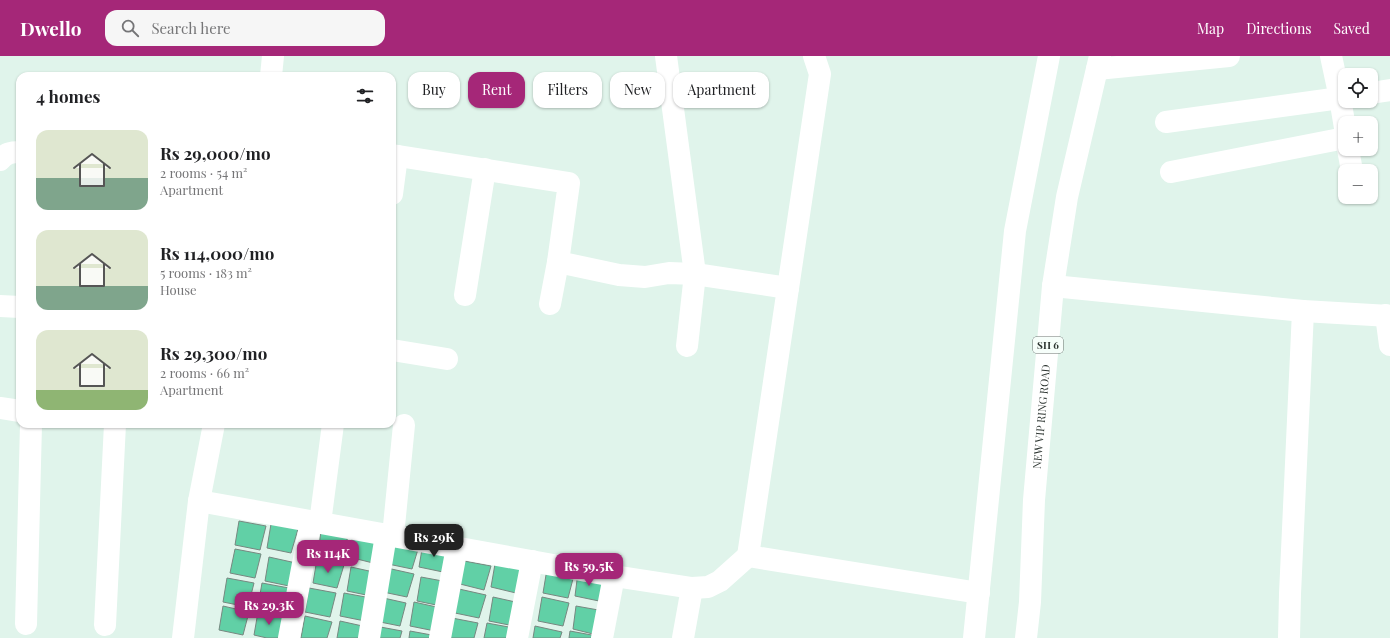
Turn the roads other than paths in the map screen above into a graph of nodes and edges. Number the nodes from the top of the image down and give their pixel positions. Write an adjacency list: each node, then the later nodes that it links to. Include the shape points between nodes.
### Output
1 (273, 56): 8 (street)
2 (666, 56): 21 (street)
3 (814, 56): 23 (street, via 820,74)
4 (1049, 56): 49 (street, via 1015,230)
5 (1229, 56): 7 (street)
6 (1331, 56): 9 (street)
7 (1099, 63): 22 (street, NEW VIP RING ROAD / SH 6, via 1067,197)
8 (271, 72)
9 (1338, 80)
10 (1390, 90): 11 (street)
11 (1378, 92)
12 (1338, 98): 13 (street)
13 (1166, 122)
14 (1338, 139): 19 (street)
15 (16, 152): 17 (street, via 4,155)
16 (396, 155): 18 (street)
17 (0, 160)
18 (485, 170): 20 (street, via 569,183); 24 (street)
19 (1171, 172)
20 (558, 262): 21 (street, via 619,275 645,277 669,273); 25 (street)
21 (695, 274): 23 (street); 31 (street)
22 (1054, 286): 28 (street); 60 (street, NEW VIP RING ROAD / SH 6, via 1034,500)
23 (788, 288): 45 (street)
24 (465, 294)
25 (550, 304)
26 (0, 306): 27 (street)
27 (16, 307)
28 (1303, 311): 29 (street); 61 (street)
29 (1388, 316): 30 (street)
30 (1390, 345)
31 (687, 346)
32 (396, 351): 33 (street)
33 (447, 359)
34 (0, 408): 35 (street)
35 (16, 410)
36 (404, 425): 43 (street)
37 (31, 428): 50 (street)
38 (115, 428): 51 (street)
39 (213, 428): 41 (street)
40 (332, 428): 42 (street)
41 (199, 502): 42 (street); 52 (street)
42 (315, 522): 43 (street); 53 (street)
43 (390, 536): 44 (street); 54 (street)
44 (457, 547): 46 (street); 55 (street)
45 (748, 556): 48 (street, via 720,581 708,587); 49 (street)
46 (532, 561): 47 (street); 56 (street)
47 (614, 576): 48 (street); 57 (street)
48 (692, 588): 58 (street)
49 (979, 593): 59 (street)
50 (26, 624)
51 (105, 625)
52 (183, 638)
53 (289, 638)
54 (369, 638)
55 (440, 638)
56 (517, 638)
57 (602, 638)
58 (682, 638)
59 (974, 638)
60 (1026, 638)
61 (1289, 638)

